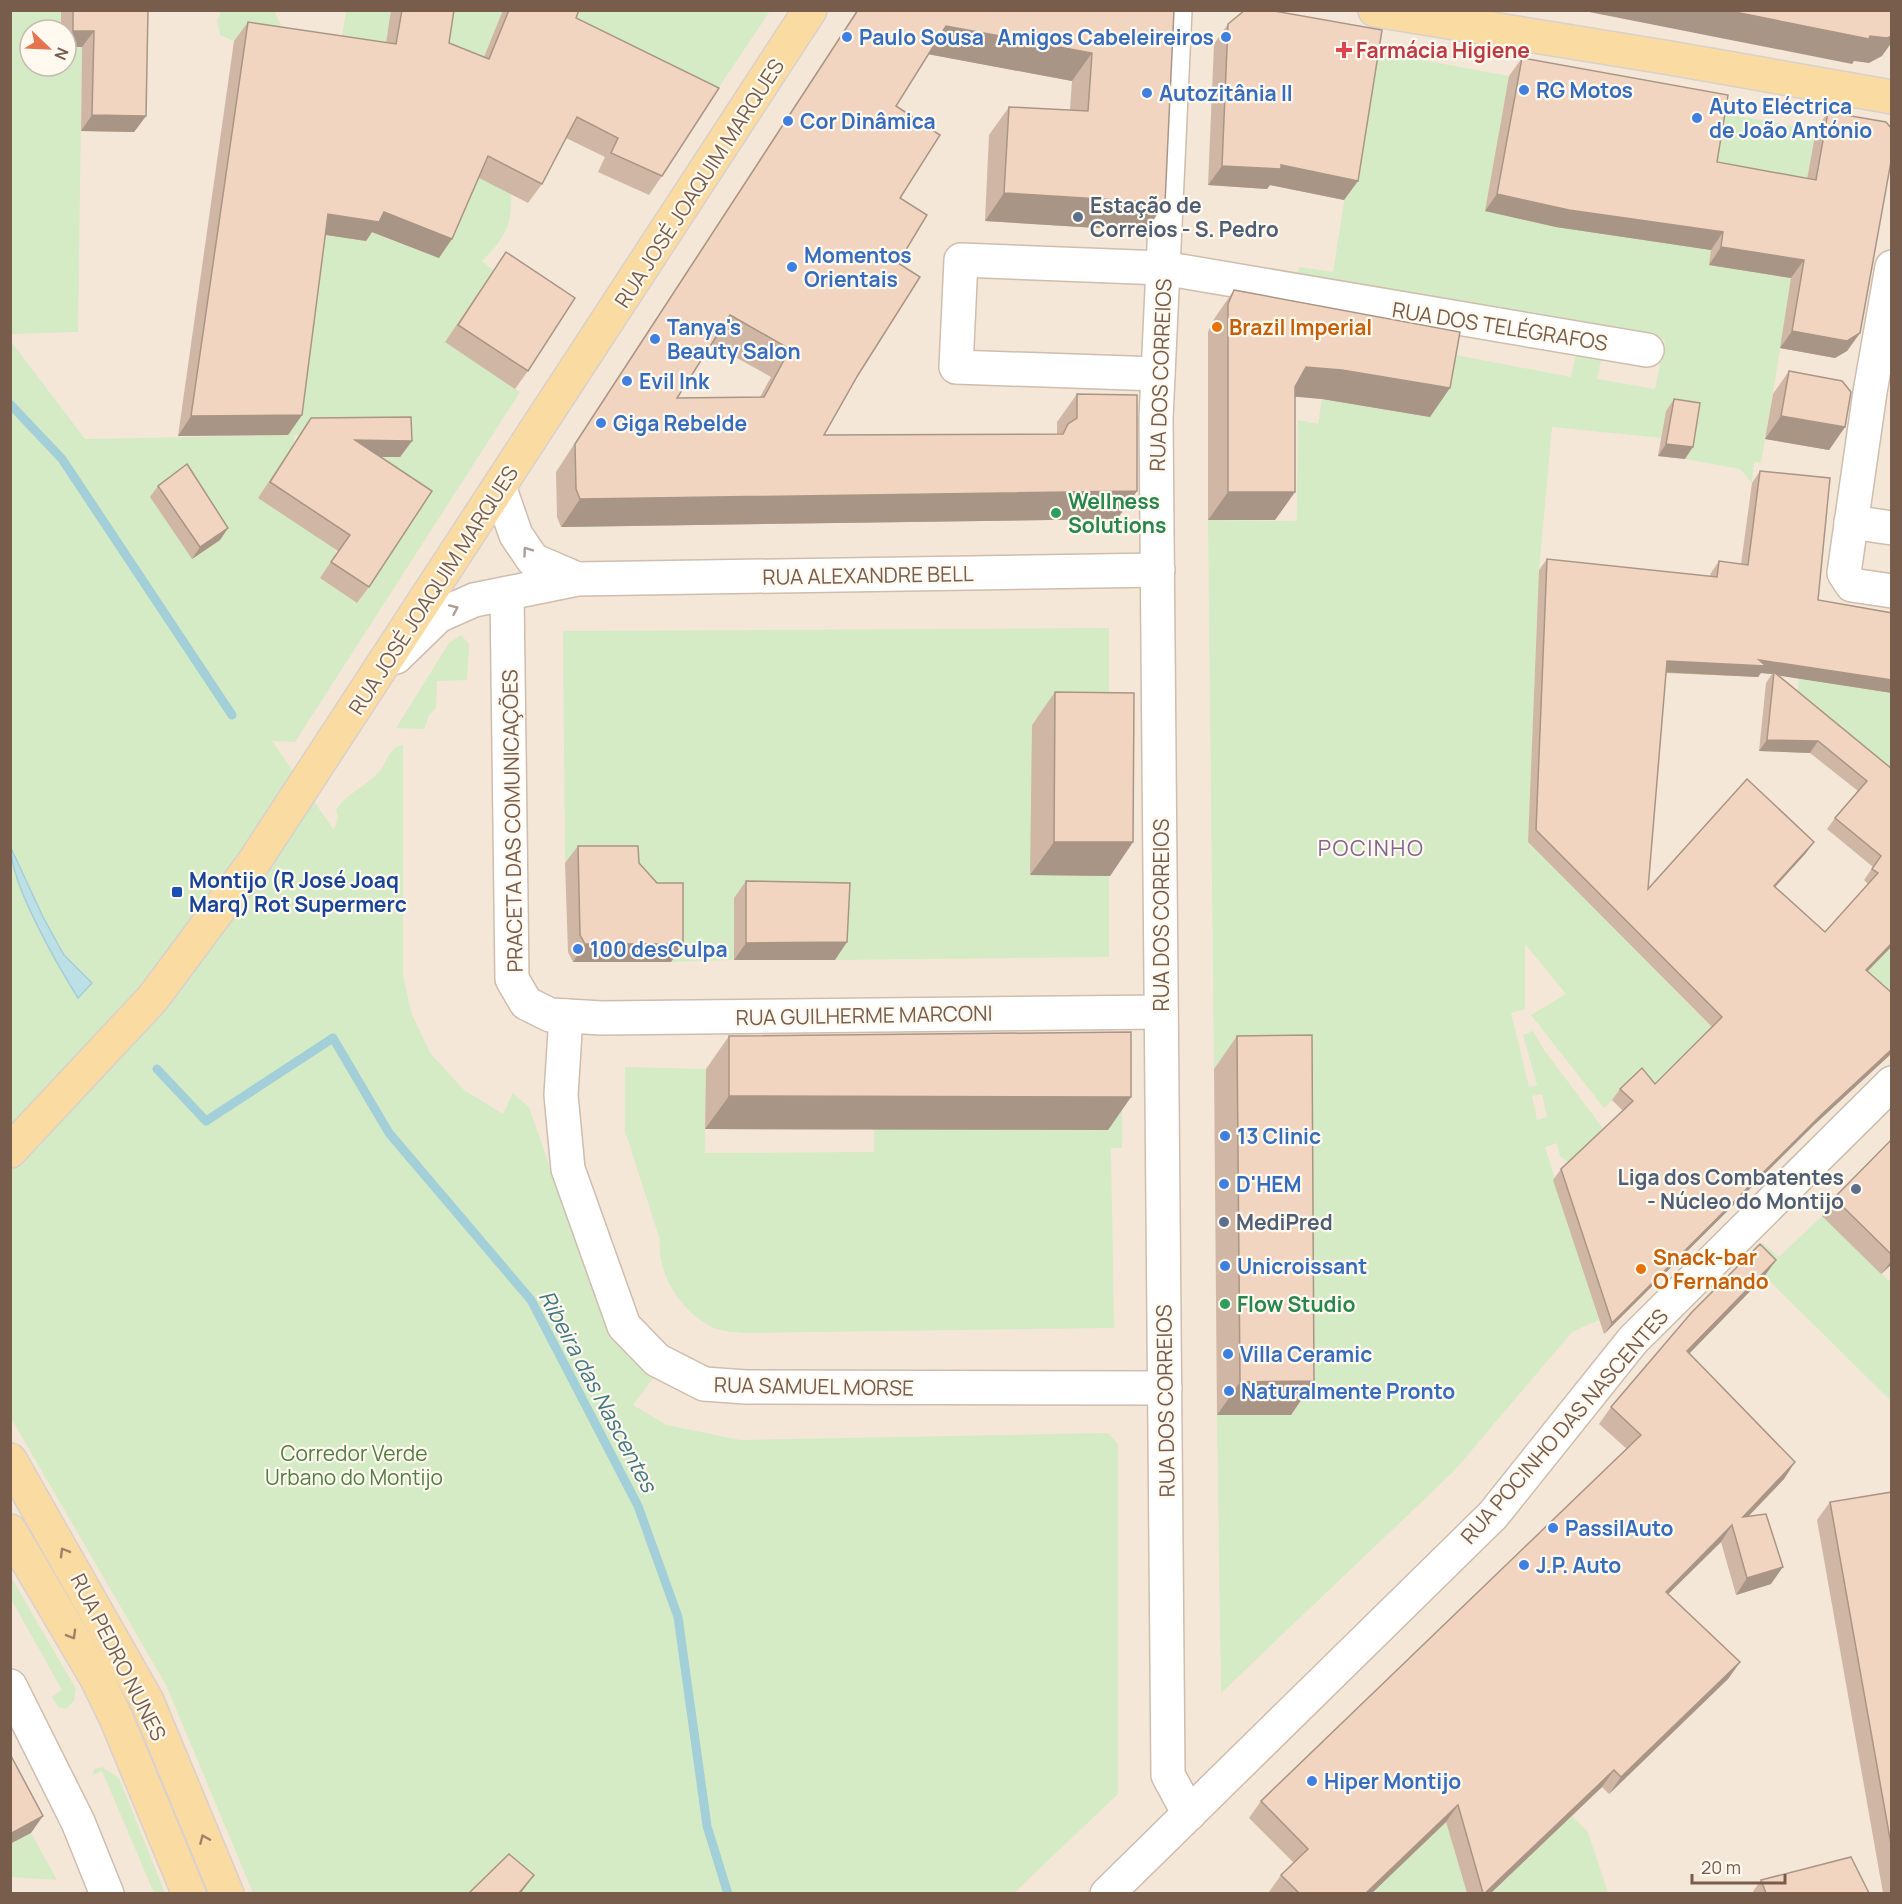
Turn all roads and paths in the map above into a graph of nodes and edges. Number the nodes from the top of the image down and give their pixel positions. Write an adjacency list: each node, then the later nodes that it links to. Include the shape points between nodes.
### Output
1 (1175, 10): 6 (street, RUA DOS CORREIOS)
2 (1375, 10): 4 (main road)
3 (809, 15): 11 (main road, RUA JOSÉ JOAQUIM MARQUES)
4 (1891, 97)
5 (1892, 267): 10 (street)
6 (1164, 268): 7 (street, RUA DOS TELÉGRAFOS); 8 (street, RUA DOS CORREIOS); 8 (street, RUA DOS TELÉGRAFOS, via 961,260 956,367)
7 (1647, 350)
8 (1158, 374): 14 (street, RUA DOS CORREIOS)
9 (1835, 386): 10 (street)
10 (1870, 392): 12 (street)
11 (500, 489): 15 (street, RUA ALEXANDRE BELL, one-way to 11, via 533,560 516,536); 18 (main road, RUA JOSÉ JOAQUIM MARQUES)
12 (1851, 522): 13 (street); 16 (street, via 1844,573 1852,585)
13 (1892, 528)
14 (1158, 570): 15 (street, RUA ALEXANDRE BELL); 19 (street, RUA DOS CORREIOS)
15 (578, 579): 17 (street, RUA ALEXANDRE BELL)
16 (1892, 591)
17 (507, 594): 18 (street, RUA ALEXANDRE BELL, one-way to 17, via 438,616 474,600); 20 (street, PRACETA DAS COMUNICAÇÕES, via 512,979 526,1003 550,1015)
18 (378, 674): 22 (main road, RUA JOSÉ JOAQUIM MARQUES, via 254,862 153,998)
19 (1161, 1012): 20 (street, RUA GUILHERME MARCONI); 23 (street, RUA DOS CORREIOS)
20 (566, 1016): 23 (street, RUA SAMUEL MORSE, via 561,1095 568,1170 624,1326 657,1360 705,1384 746,1387)
21 (1892, 1083): 27 (street, RUA POCINHO DAS NASCENTES, via 1633,1341 1493,1515)
22 (17, 1138)
23 (1165, 1388): 27 (street, RUA DOS CORREIOS, via 1168,1775)
24 (10, 1460): 30 (main road, RUA PEDRO NUNES, one-way to 24, via 147,1701)
25 (10, 1531): 29 (main road, RUA PEDRO NUNES, one-way to 29, via 102,1689)
26 (10, 1686): 28 (street, via 78,1822)
27 (1189, 1814): 31 (street, RUA POCINHO DAS NASCENTES)
28 (107, 1893)
29 (189, 1893)
30 (227, 1893)
31 (1107, 1893)

